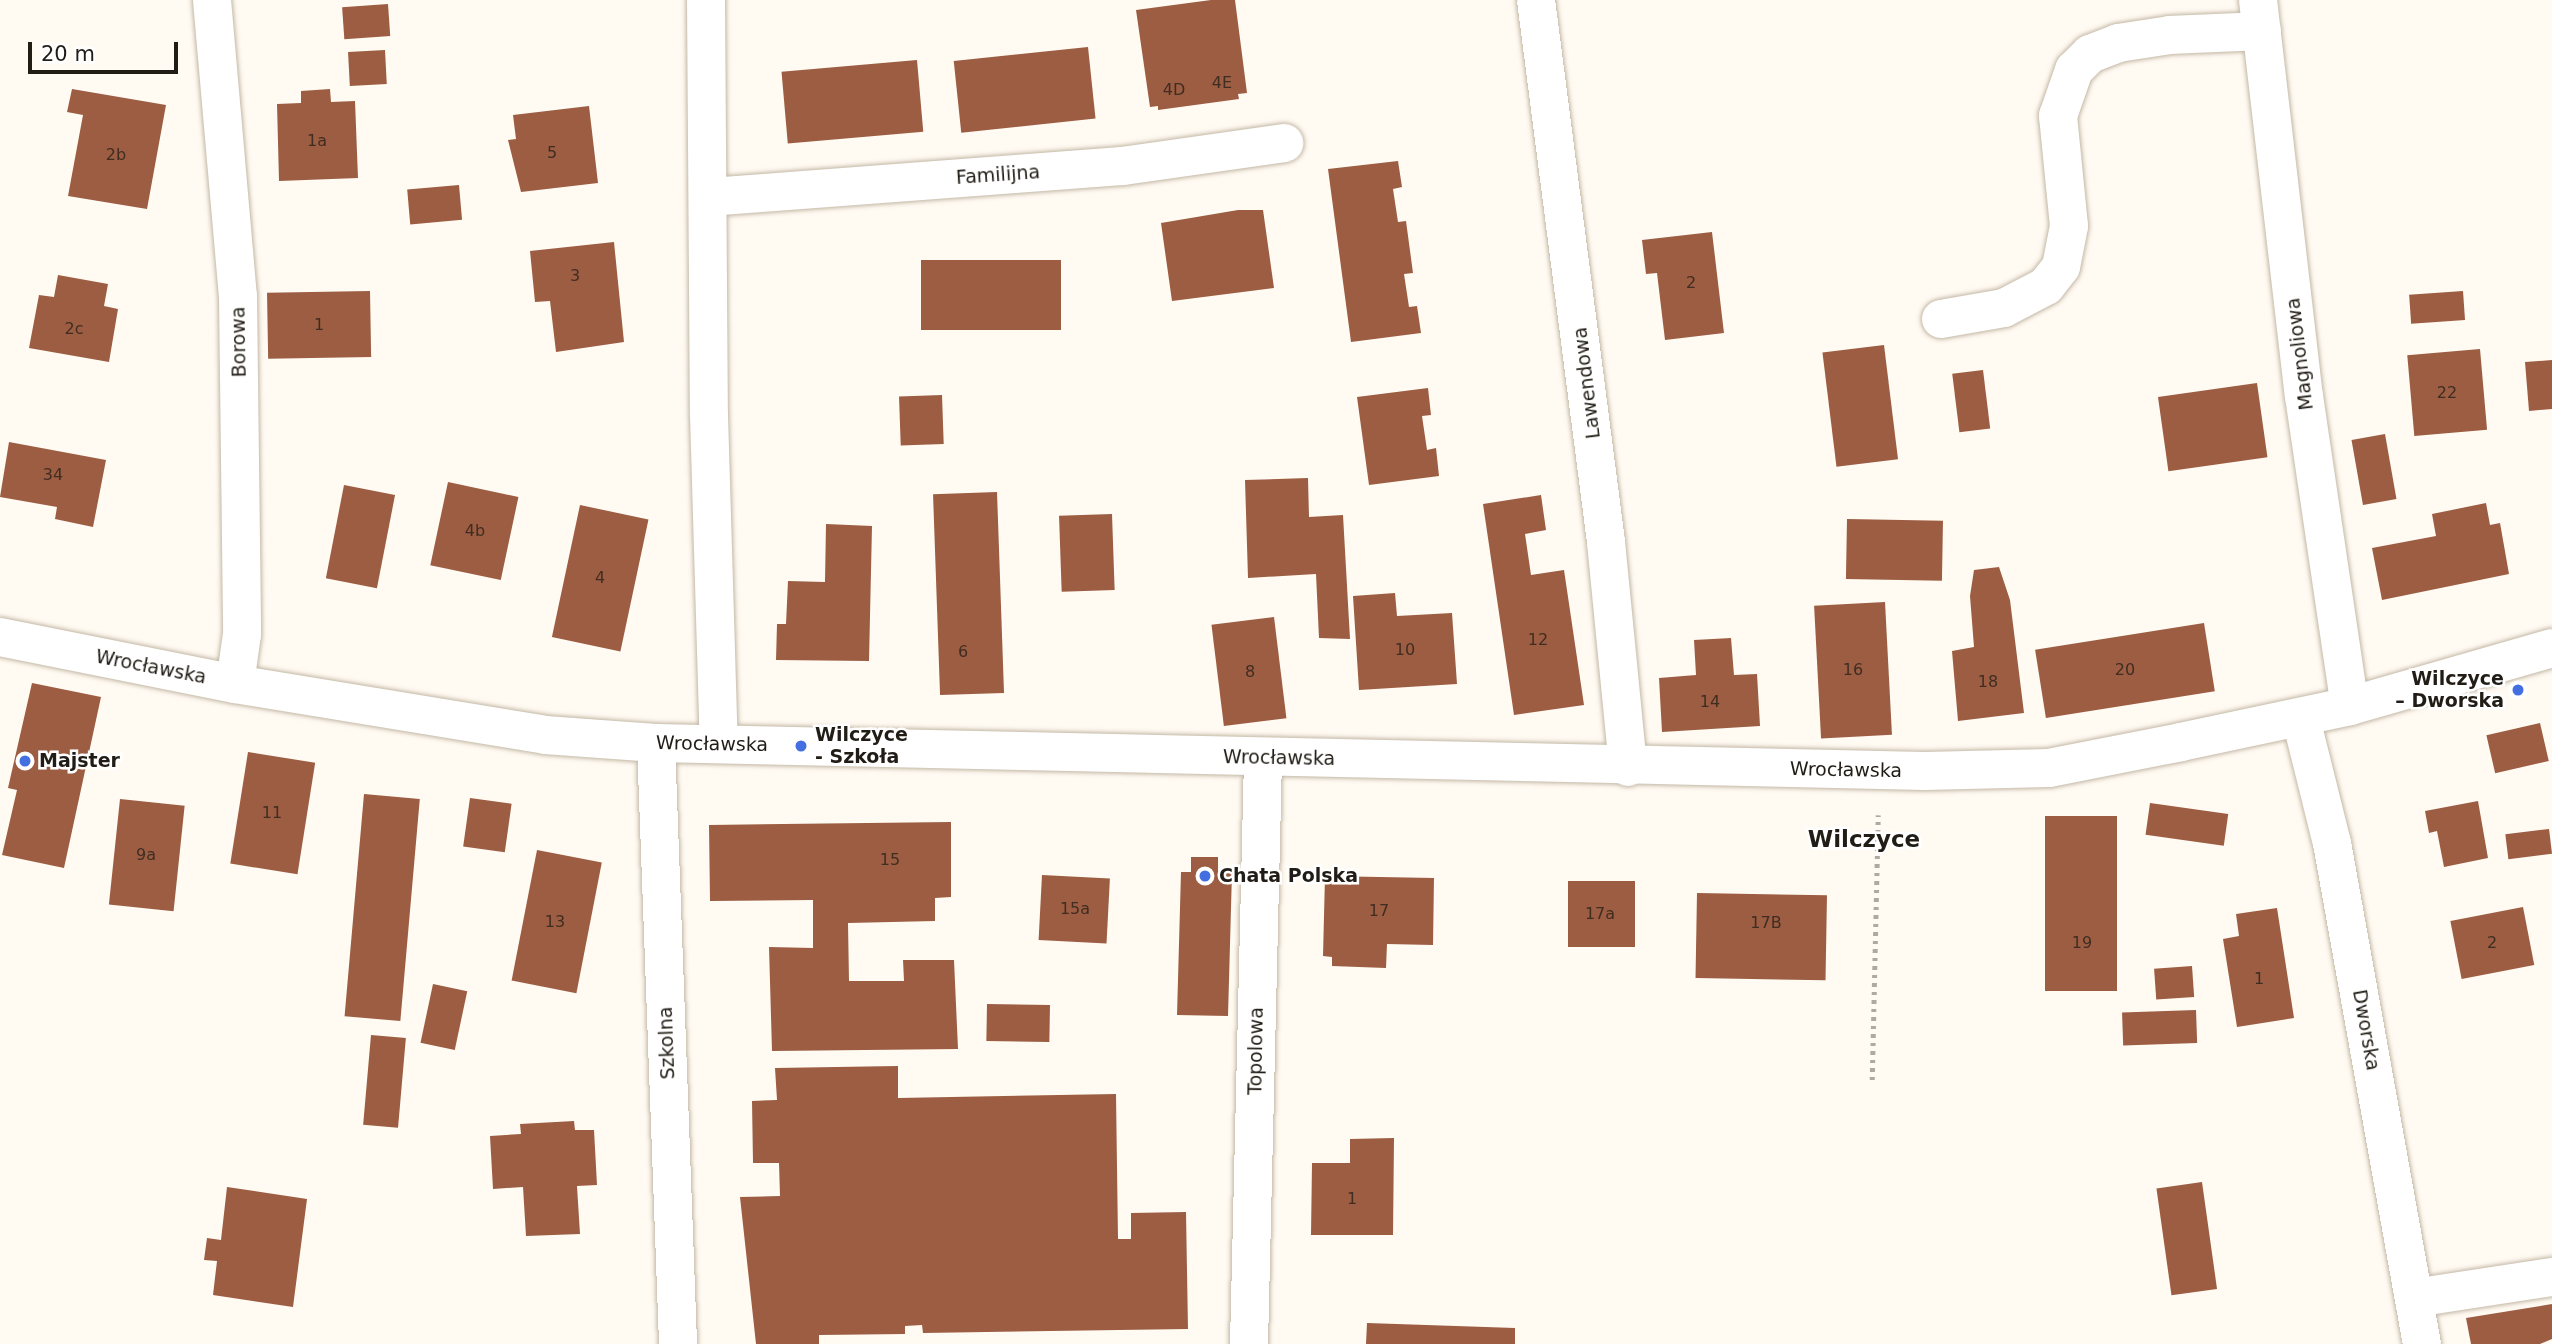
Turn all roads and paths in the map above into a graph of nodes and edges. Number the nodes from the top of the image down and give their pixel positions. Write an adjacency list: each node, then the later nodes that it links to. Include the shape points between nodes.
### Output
1 (212, 0): 10 (street, Borowa, via 238,296 242,634)
2 (706, 0): 6 (street)
3 (1535, 0): 16 (street, Lawendowa, via 1603,515)
4 (2260, 15): 7 (street, via 2118,43 2090,54 2074,70 2058,116 2069,226 2061,267 2046,286 2004,308); 11 (street, Magnoliowa, via 2304,396)
5 (1284, 144): 6 (street, Familijna, via 1123,166)
6 (710, 197): 14 (street, via 709,415)
7 (1941, 319)
8 (0, 638): 10 (street, Wrocławska)
9 (2552, 648): 11 (street, Wrocławska)
10 (235, 684): 13 (street, Wrocławska, via 545,735)
11 (2350, 706): 12 (street, Wrocławska)
12 (2301, 719): 17 (street, Wrocławska, via 2049,768); 20 (street, Dworska, via 2332,843)
13 (656, 743): 14 (street, Wrocławska); 21 (street, Szkolna)
14 (719, 744): 15 (street, Wrocławska)
15 (1263, 758): 16 (street, Wrocławska); 22 (street, Topolowa)
16 (1628, 767): 17 (street, Wrocławska)
17 (1878, 771): 18 (path)
18 (1872, 1080)
19 (2552, 1277): 20 (street)
20 (2414, 1298): 23 (street, Dworska)
21 (678, 1344)
22 (1249, 1344)
23 (2422, 1344)

